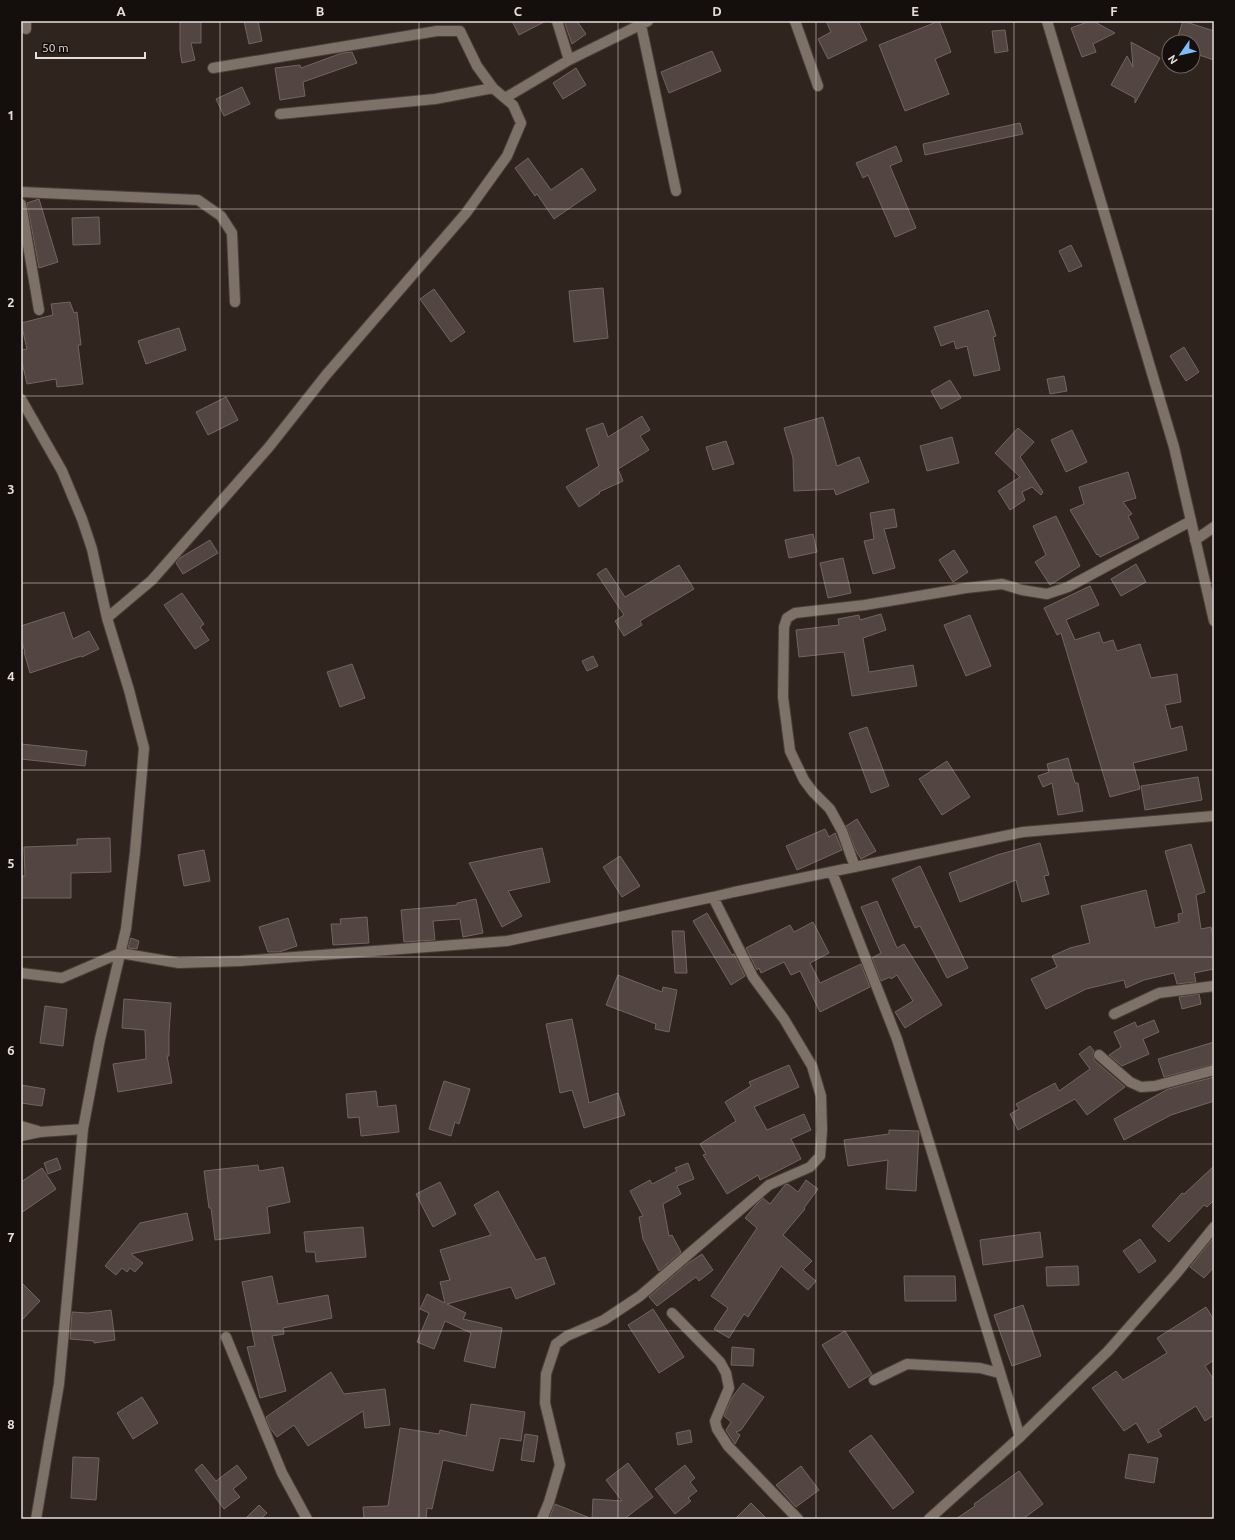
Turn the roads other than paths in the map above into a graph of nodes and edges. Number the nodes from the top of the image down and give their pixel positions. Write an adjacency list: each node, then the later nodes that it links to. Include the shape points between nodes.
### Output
1 (557, 21): 5 (street)
2 (795, 21): 7 (street)
3 (1047, 21): 17 (street, via 1174,447)
4 (644, 23): 5 (street); 11 (street)
5 (569, 60): 9 (street)
6 (213, 68): 8 (street, via 437,31 460,31 477,66)
7 (818, 86)
8 (493, 88): 9 (street); 10 (street, via 435,99)
9 (505, 98): 20 (street, via 513,105 521,123 507,156 466,213 326,375 269,447 152,580)
10 (280, 114)
11 (676, 191)
12 (21, 192): 14 (street, via 198,200 221,216 232,233)
13 (21, 204): 15 (street)
14 (235, 302)
15 (38, 310)
16 (21, 399): 20 (street, via 73,495 92,549)
17 (1191, 521): 19 (street); 23 (street, via 1068,587 1047,594 1002,584 795,613 787,618 784,628 783,697 790,751 804,780 830,810 842,831)
18 (1214, 527): 19 (street)
19 (1195, 540): 21 (street)
20 (107, 618): 26 (street, via 144,748 133,875)
21 (1214, 622)
22 (1214, 816): 23 (street, via 1023,832)
23 (855, 867): 24 (street)
24 (832, 872): 25 (street); 39 (street, via 896,1039)
25 (713, 897): 26 (street, via 507,941 240,961 179,962); 44 (street, via 753,977 784,1019 812,1066 821,1096 820,1156 810,1167 769,1185 640,1296 604,1320 556,1344 546,1374 545,1403 560,1465)
26 (120, 954): 27 (street, via 62,978); 33 (street)
27 (21, 973)
28 (1214, 986): 29 (street, via 1159,993)
29 (1114, 1014)
30 (1098, 1054): 31 (street, via 1130,1082 1141,1087 1155,1086)
31 (1214, 1070)
32 (21, 1126): 34 (street)
33 (83, 1129): 34 (street); 42 (street, via 58,1384)
34 (40, 1132): 35 (street)
35 (21, 1136)
36 (1214, 1227): 41 (street, via 1108,1351)
37 (672, 1313): 45 (street, via 720,1362 726,1373 729,1388 715,1421 717,1429 728,1446)
38 (226, 1337): 43 (street, via 282,1473)
39 (999, 1373): 40 (street, via 980,1368 907,1364); 41 (street)
40 (874, 1380)
41 (1020, 1438): 46 (street)
42 (36, 1519)
43 (307, 1519)
44 (542, 1519)
45 (798, 1519)
46 (929, 1519)

